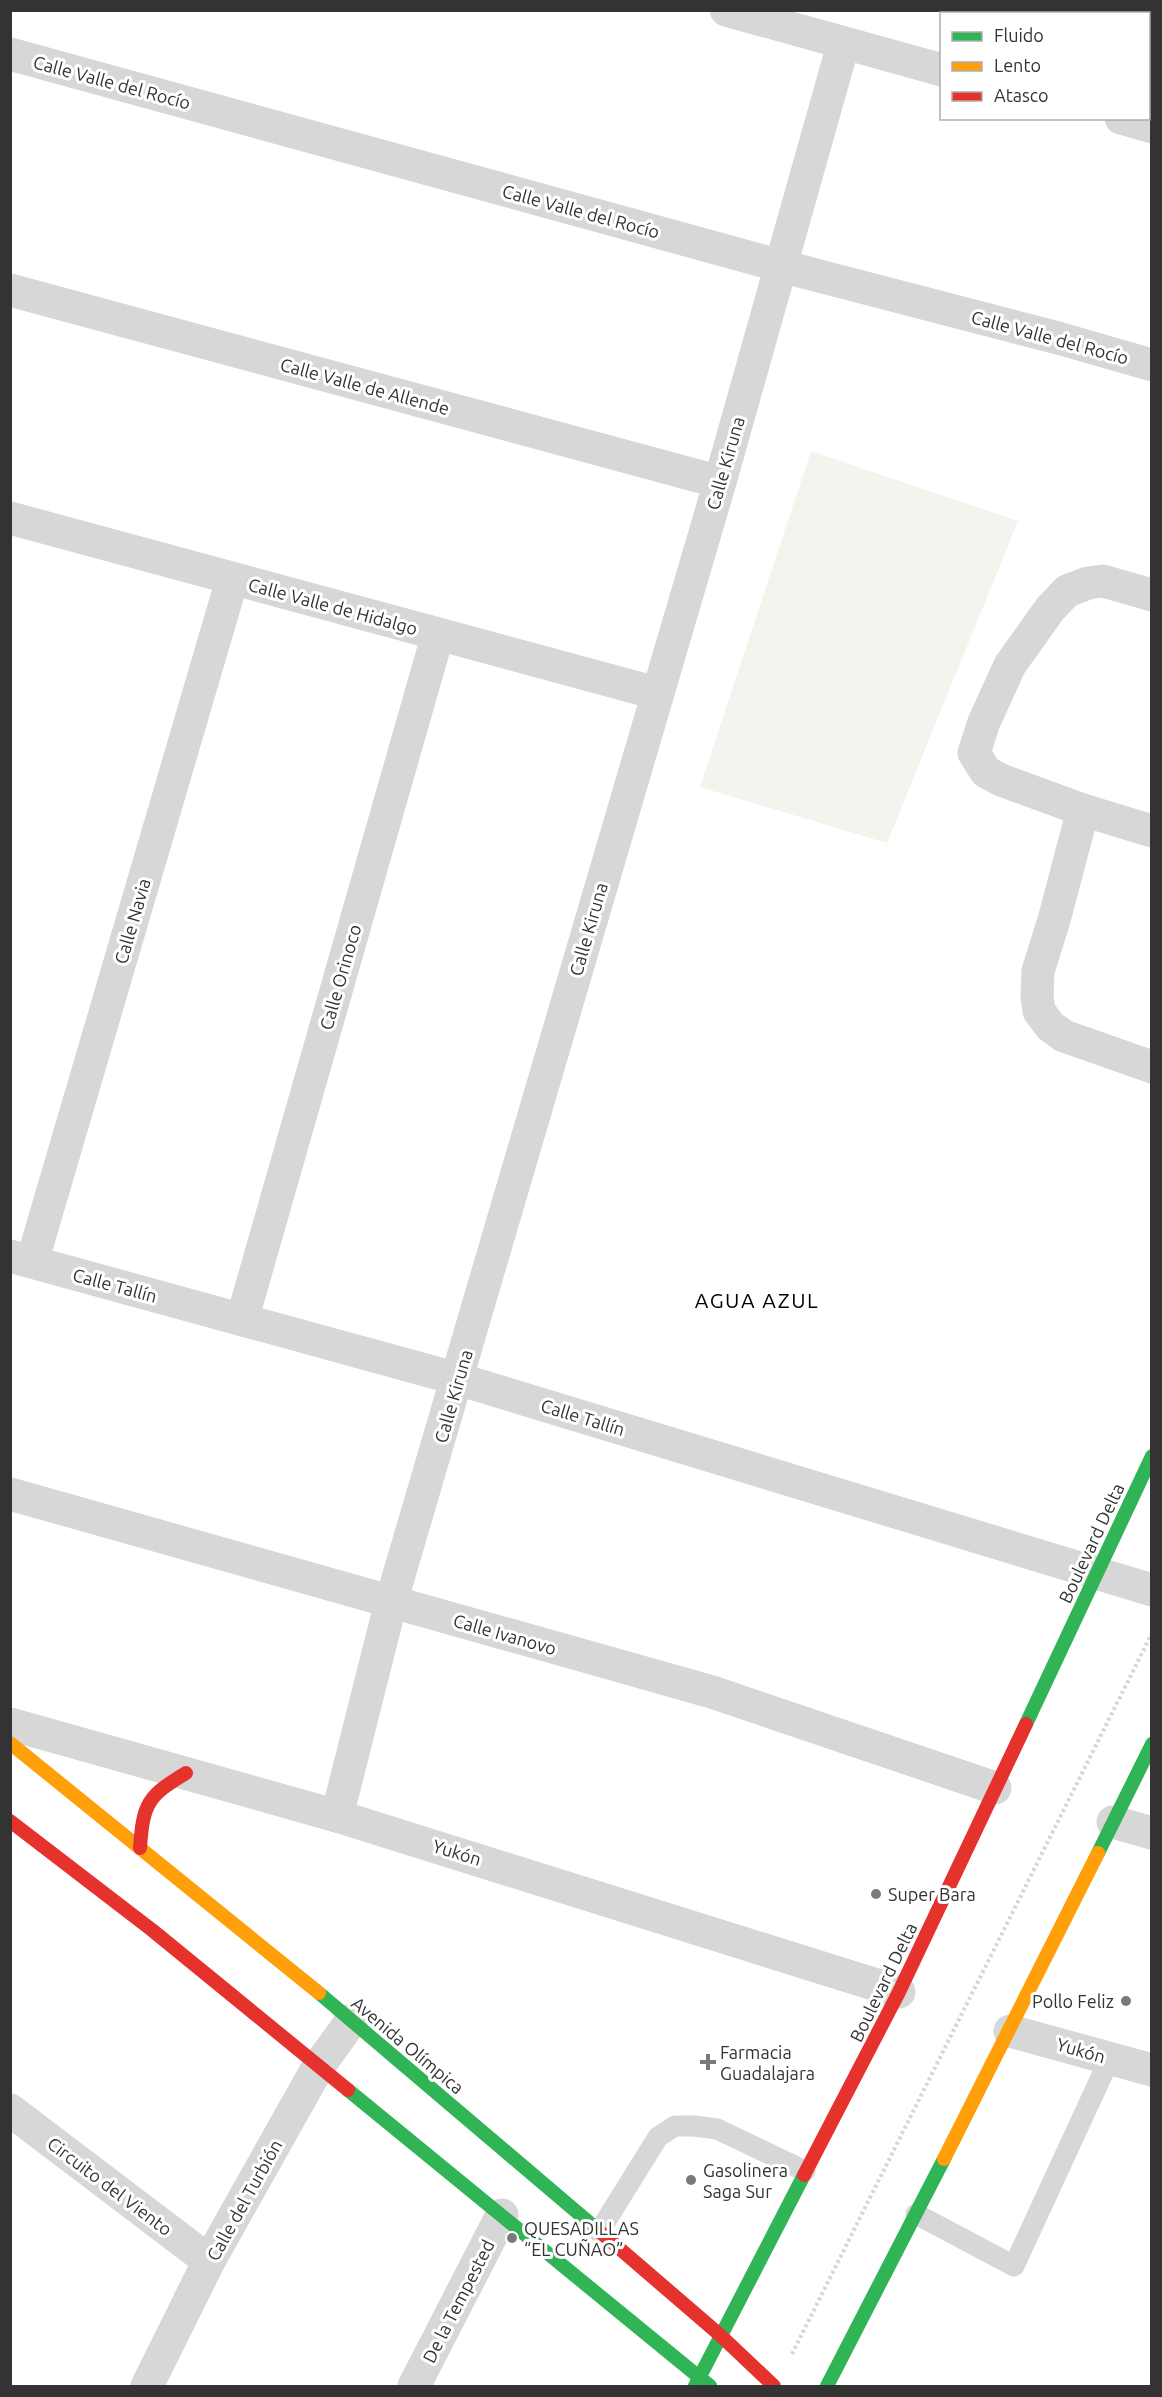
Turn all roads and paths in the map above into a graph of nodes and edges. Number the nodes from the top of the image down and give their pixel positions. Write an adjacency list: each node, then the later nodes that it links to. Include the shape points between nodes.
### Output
1 (726, 10): 2 (street)
2 (843, 45): 4 (street); 7 (street, Calle Kiruna)
3 (10, 54): 7 (street, Calle Valle del Rocío)
4 (940, 69)
5 (1128, 120): 6 (street)
6 (1152, 127)
7 (781, 266): 9 (street, Calle Valle del Rocío); 10 (street, Calle Kiruna)
8 (10, 290): 10 (street, Calle Valle de Allende)
9 (1152, 365)
10 (720, 482): 15 (street, Calle Kiruna)
11 (12, 525): 12 (street, Calle Valle de Hidalgo)
12 (232, 580): 14 (street, Calle Valle de Hidalgo); 19 (street, Calle Navia)
13 (1152, 595): 16 (street, via 1103,581 1067,591 1010,665 974,753 986,772 1001,780)
14 (438, 634): 15 (street, Calle Valle de Hidalgo); 20 (street, Calle Orinoco)
15 (656, 693): 21 (street, Calle Kiruna)
16 (1083, 810): 17 (street); 18 (street, via 1038,971 1039,1011 1050,1026 1065,1036)
17 (1152, 831)
18 (1152, 1067)
19 (21, 1259): 20 (street, Calle Tallín)
20 (242, 1320): 21 (street, Calle Tallín)
21 (458, 1380): 24 (street, Calle Tallín); 26 (street, Calle Kiruna)
22 (1152, 1456): 24 (street, Boulevard Delta)
23 (10, 1494): 26 (street, Calle Ivanovo)
24 (1096, 1574): 25 (street, Calle Tallín); 32 (street, Boulevard Delta)
25 (1152, 1590)
26 (392, 1602): 32 (street, Calle Ivanovo, via 712,1692); 33 (street, Calle Kiruna)
27 (1152, 1633): 51 (path)
28 (10, 1724): 31 (street, Yukón)
29 (10, 1743): 37 (street, Avenida Olímpica)
30 (1152, 1744): 35 (street)
31 (186, 1773): 33 (street, Yukón); 37 (street, via 162,1787 147,1802 141,1820)
32 (995, 1788): 38 (street, Boulevard Delta)
33 (337, 1815): 38 (street, Yukón)
34 (10, 1821): 42 (street, via 152,1930)
35 (1113, 1822): 36 (street); 40 (street)
36 (1152, 1833)
37 (140, 1848): 39 (street, Avenida Olímpica)
38 (899, 1992): 45 (street, Boulevard Delta)
39 (352, 2020): 42 (street, Calle del Turbión); 48 (street, Avenida Olímpica)
40 (1010, 2031): 41 (street, Yukón); 46 (street)
41 (1110, 2058): 43 (street, Yukón); 46 (lane, via 1014,2266)
42 (318, 2067): 47 (street); 49 (street, Calle del Turbión)
43 (1152, 2070)
44 (10, 2110): 49 (street, Circuito del Viento)
45 (805, 2171): 48 (lane, via 717,2129 675,2126 658,2137); 50 (street, Boulevard Delta)
46 (916, 2214): 57 (street)
47 (502, 2215): 52 (street); 54 (street, De la Tempested)
48 (599, 2232): 50 (street, Avenida Olímpica)
49 (209, 2261): 53 (street, Calle del Turbión)
50 (720, 2335): 52 (street, Boulevard Delta); 56 (street, Avenida Olímpica)
51 (790, 2358)
52 (697, 2382): 55 (street)
53 (147, 2386)
54 (414, 2386)
55 (710, 2386)
56 (774, 2386)
57 (827, 2386)

